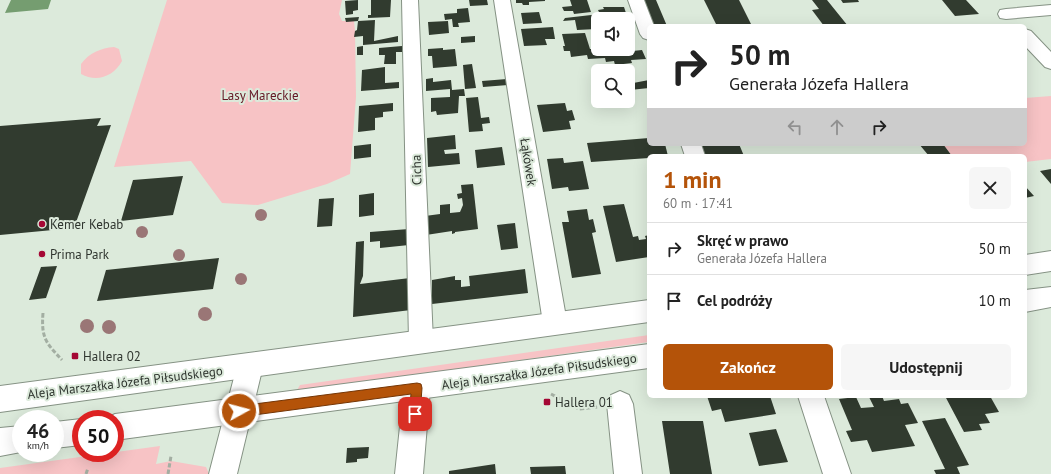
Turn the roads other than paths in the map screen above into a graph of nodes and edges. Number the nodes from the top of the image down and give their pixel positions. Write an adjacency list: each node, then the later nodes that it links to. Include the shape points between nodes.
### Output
1 (410, 0): 15 (street, Cicha)
2 (502, 0): 14 (street, Łąkówek)
3 (636, 0): 6 (street)
4 (1051, 10): 5 (street, via 1001,9)
5 (1015, 24)
6 (647, 29)
7 (1027, 37): 8 (street)
8 (1051, 63)
9 (1051, 261): 10 (street)
10 (1027, 265)
11 (1051, 298): 12 (street)
12 (1027, 301)
13 (647, 311): 14 (street, Aleja Marszałka Józefa Piłsudskiego)
14 (555, 323): 15 (street, Aleja Marszałka Józefa Piłsudskiego)
15 (421, 341): 17 (street, Aleja Marszałka Józefa Piłsudskiego)
16 (647, 356): 18 (street, Aleja Marszałka Józefa Piłsudskiego)
17 (250, 366): 20 (street, Aleja Marszałka Józefa Piłsudskiego); 22 (street)
18 (417, 388): 22 (street, Aleja Marszałka Józefa Piłsudskiego); 27 (street)
19 (812, 398): 29 (street)
20 (0, 399)
21 (620, 404): 28 (street)
22 (239, 411): 23 (street, Aleja Marszałka Józefa Piłsudskiego); 26 (street)
23 (124, 426)
24 (12, 440): 25 (street)
25 (0, 442)
26 (223, 474)
27 (408, 474)
28 (628, 474)
29 (837, 474)

